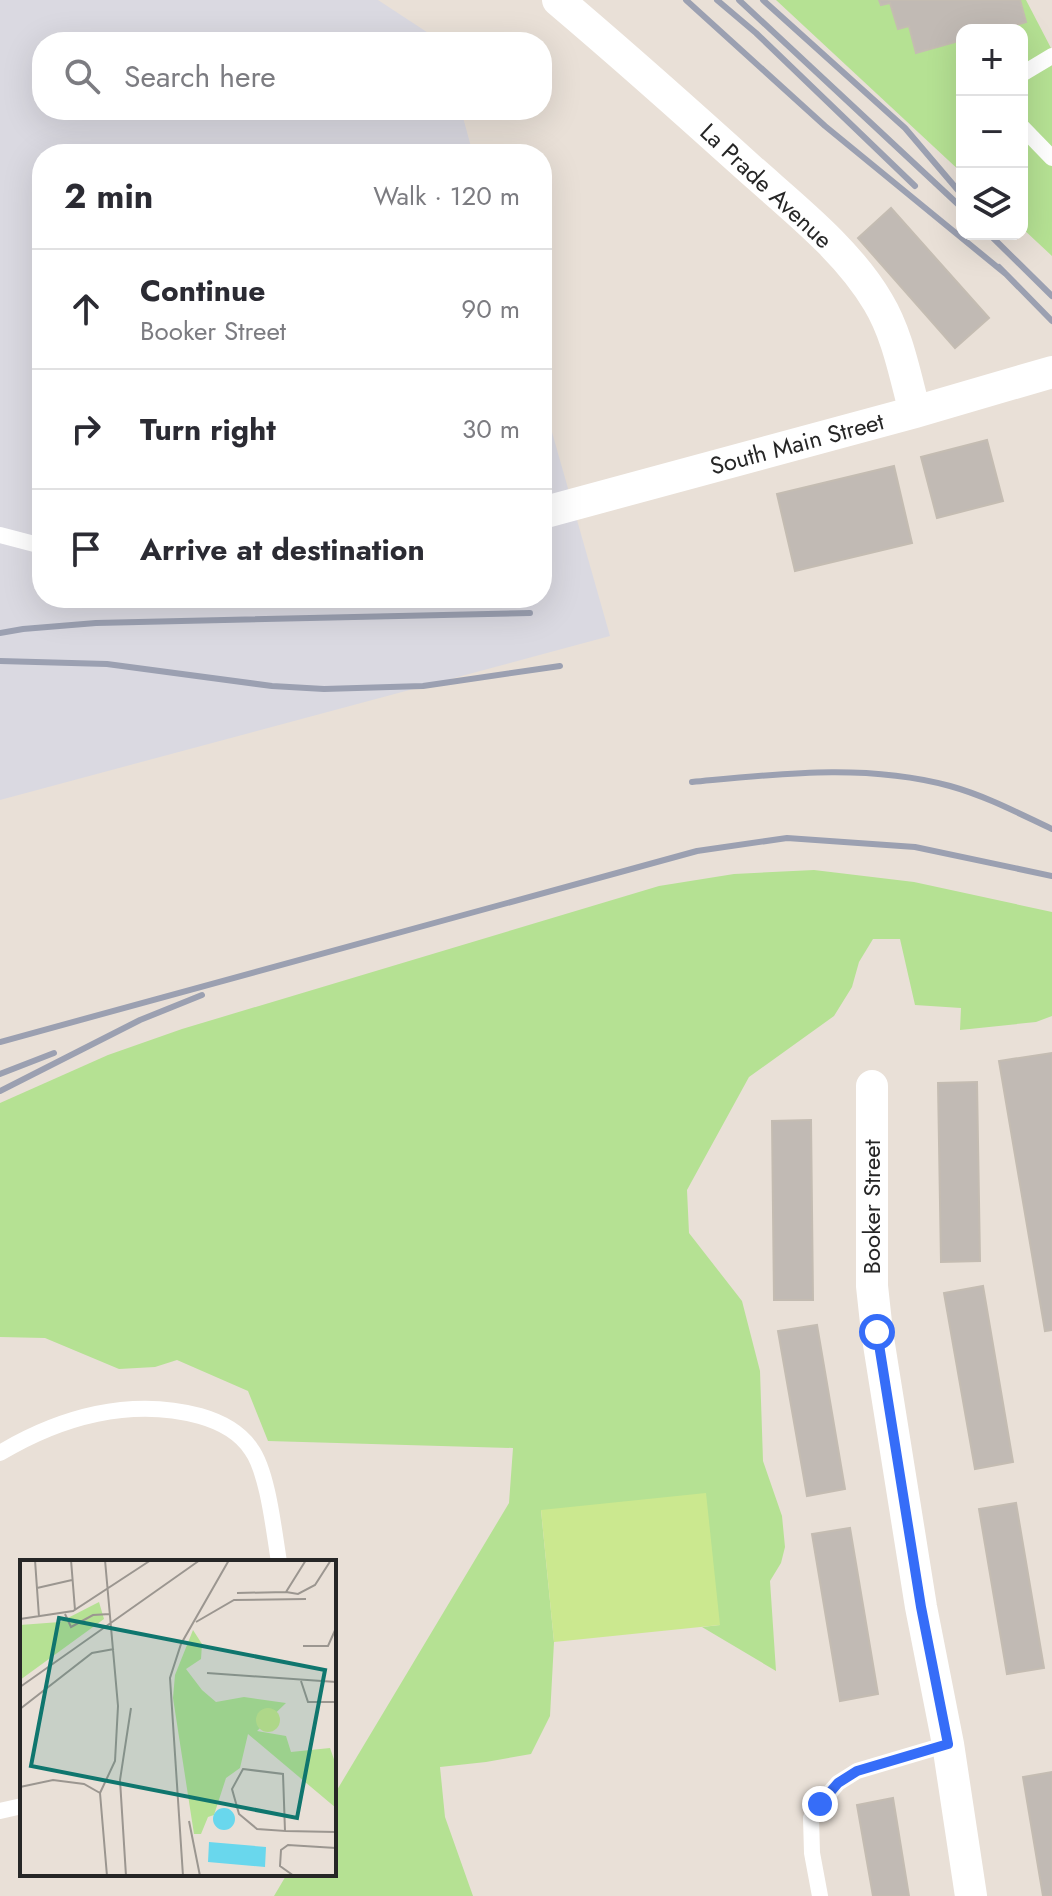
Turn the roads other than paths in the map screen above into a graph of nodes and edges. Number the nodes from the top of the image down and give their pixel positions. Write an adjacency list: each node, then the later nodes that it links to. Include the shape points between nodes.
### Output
1 (558, 0): 7 (street, La Prade Avenue, via 857,271 893,333)
2 (1052, 56): 3 (lane)
3 (1028, 70)
4 (1028, 133): 5 (lane)
5 (1052, 158)
6 (1052, 372): 7 (street, South Main Street)
7 (915, 412): 8 (street, South Main Street)
8 (552, 510)
9 (0, 535): 10 (lane)
10 (32, 543)
11 (872, 1086): 14 (street, Booker Street, via 872,1286 877,1332)
12 (0, 1453): 13 (lane, via 66,1422 110,1411 148,1408 214,1420 251,1448 261,1466)
13 (279, 1560)
14 (948, 1744): 17 (lane, via 857,1771 820,1804 811,1818); 18 (street, Booker Street)
15 (20, 1806): 16 (lane)
16 (0, 1811)
17 (820, 1896)
18 (971, 1896)

